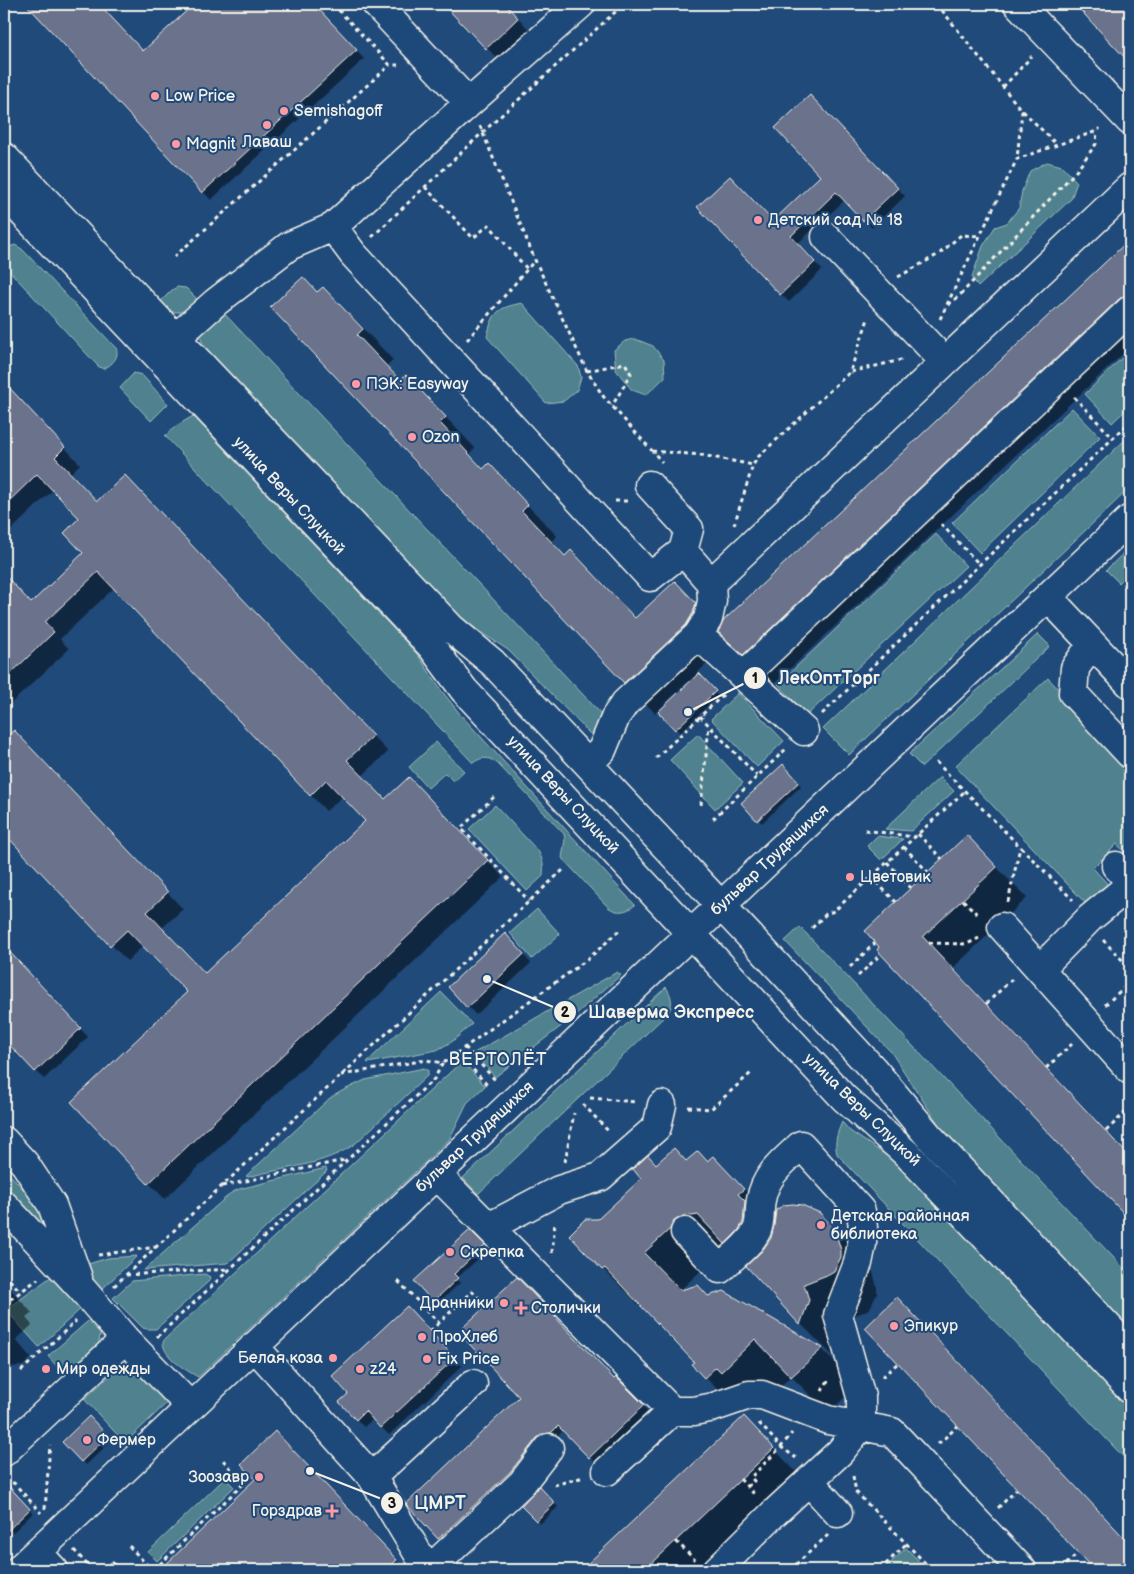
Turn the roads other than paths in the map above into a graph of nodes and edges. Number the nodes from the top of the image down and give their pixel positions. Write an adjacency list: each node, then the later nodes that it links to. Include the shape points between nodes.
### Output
1 (376, 4): 4 (street)
2 (581, 4): 4 (street)
3 (1018, 4): 5 (street)
4 (469, 103): 9 (street)
5 (1124, 115)
6 (4, 157): 12 (street, улица Веры Слуцкой)
7 (1130, 187): 13 (street)
8 (8, 207): 12 (street, улица Веры Слуцкой)
9 (333, 227): 12 (street, via 289,246 216,302); 16 (street, via 353,254 650,576)
10 (826, 237): 13 (street)
11 (1130, 310): 21 (street)
12 (166, 347): 25 (street, улица Веры Слуцкой, via 451,628 493,663); 29 (street, улица Веры Слуцкой, via 432,647 464,690)
13 (936, 353): 17 (street)
14 (659, 483): 16 (street, via 689,529)
15 (1130, 519): 18 (street, бульвар Трудящихся)
16 (682, 551): 17 (street)
17 (711, 583): 19 (street, via 708,619)
18 (1048, 597): 20 (street); 27 (street, бульвар Трудящихся)
19 (698, 635): 21 (street); 25 (street, via 625,703 602,750)
20 (1092, 644): 22 (street); 24 (street, via 1075,668 1073,693)
21 (743, 676): 23 (street)
22 (1130, 684)
23 (804, 731)
24 (1130, 754)
25 (588, 764): 27 (street, улица Веры Слуцкой)
26 (1125, 878): 30 (street, via 1090,918)
27 (721, 905): 29 (street, бульвар Трудящихся); 41 (street, улица Веры Слуцкой, via 873,1069 928,1135)
28 (1002, 927): 30 (street)
29 (691, 933): 34 (street, бульвар Трудящихся); 43 (street, улица Веры Слуцкой, via 844,1098 908,1155)
30 (1036, 964): 31 (street)
31 (1130, 1070)
32 (662, 1105): 36 (street, via 657,1127 600,1177 559,1190)
33 (4, 1142): 38 (street, via 25,1164 52,1205)
34 (436, 1174): 36 (street); 40 (street, бульвар Трудящихся)
35 (4, 1205): 38 (street)
36 (489, 1227): 45 (street)
37 (685, 1232): 46 (street, via 720,1269 750,1241 757,1229 765,1184 801,1145 861,1211 863,1228 858,1263 828,1312 861,1397)
38 (89, 1297): 39 (street)
39 (138, 1340): 44 (street); 48 (street, via 53,1406)
40 (254, 1346): 44 (street, бульвар Трудящихся); 50 (street)
41 (1130, 1350)
42 (472, 1384): 50 (street)
43 (1130, 1388)
44 (190, 1406): 53 (street, бульвар Трудящихся)
45 (672, 1411): 46 (street, via 694,1411 749,1395 762,1395 828,1420); 49 (street)
46 (861, 1426): 51 (street, via 840,1452); 57 (street, via 892,1432)
47 (549, 1448): 56 (street, via 522,1482)
48 (4, 1452)
49 (607, 1471)
50 (372, 1477): 56 (street)
51 (813, 1477): 52 (street); 54 (street)
52 (838, 1513)
53 (46, 1561): 55 (street, бульвар Трудящихся)
54 (708, 1567)
55 (18, 1570)
56 (429, 1570)
57 (1022, 1570)

